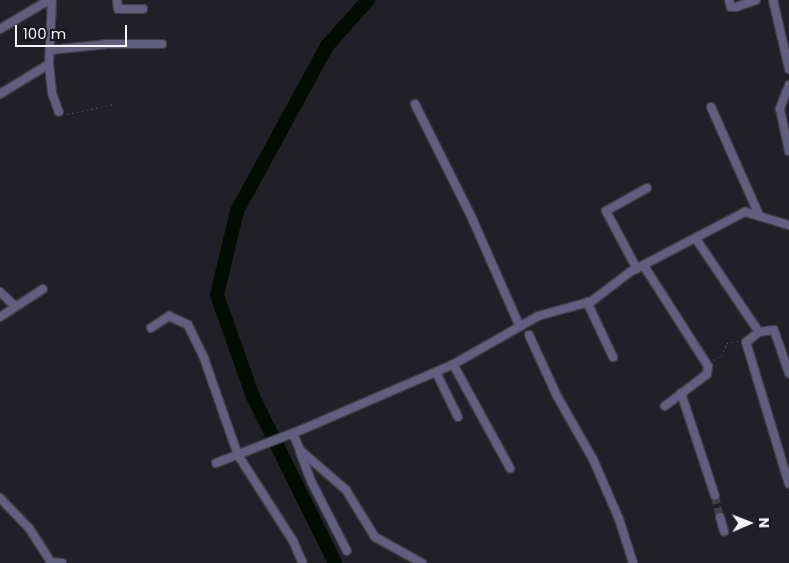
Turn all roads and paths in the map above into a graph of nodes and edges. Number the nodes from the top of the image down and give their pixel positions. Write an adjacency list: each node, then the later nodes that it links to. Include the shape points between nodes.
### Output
1 (50, 0): 7 (street); 9 (street)
2 (117, 0): 6 (street, via 118,9)
3 (729, 0): 4 (street, via 731,7 736,7)
4 (756, 0)
5 (773, 0): 11 (street)
6 (143, 9)
7 (0, 29)
8 (162, 44): 9 (street, via 108,44)
9 (51, 50): 10 (street)
10 (49, 64): 13 (street); 17 (street, via 52,92)
11 (789, 69)
12 (789, 85): 18 (street, via 780,109)
13 (0, 94)
14 (114, 104): 17 (path, via 61,116)
15 (414, 104): 29 (street, via 471,216)
16 (711, 107): 20 (street)
17 (59, 112)
18 (789, 151)
19 (647, 188): 23 (street, via 606,211)
20 (759, 215): 21 (street); 22 (street, via 745,212)
21 (789, 225)
22 (696, 239): 23 (street); 31 (street)
23 (641, 268): 26 (street); 36 (street)
24 (43, 288): 27 (street)
25 (0, 292): 27 (street)
26 (586, 302): 29 (street, via 563,306); 34 (street)
27 (14, 306): 28 (street)
28 (0, 317)
29 (520, 327): 35 (street)
30 (151, 328): 44 (street, via 170,316 188,325 204,358)
31 (759, 332): 33 (street); 38 (street, via 774,330)
32 (529, 335): 56 (street, via 557,396 593,459)
33 (746, 342): 36 (path, via 728,343 721,356); 47 (street)
34 (613, 357)
35 (453, 364): 37 (street); 46 (street)
36 (708, 366): 39 (street, via 706,374)
37 (436, 372): 41 (street); 42 (street)
38 (789, 373)
39 (681, 394): 40 (street); 48 (street)
40 (666, 406)
41 (458, 417)
42 (293, 434): 43 (street); 44 (street)
43 (300, 450): 52 (street, via 312,483); 55 (street, via 346,490 374,537)
44 (238, 455): 45 (street); 54 (street)
45 (216, 463)
46 (510, 468)
47 (789, 484)
48 (715, 496)
49 (0, 498): 53 (street, via 29,528 51,562)
50 (720, 517): 51 (street)
51 (724, 531)
52 (347, 551)
53 (62, 563)
54 (303, 563)
55 (422, 563)
56 (634, 563)

